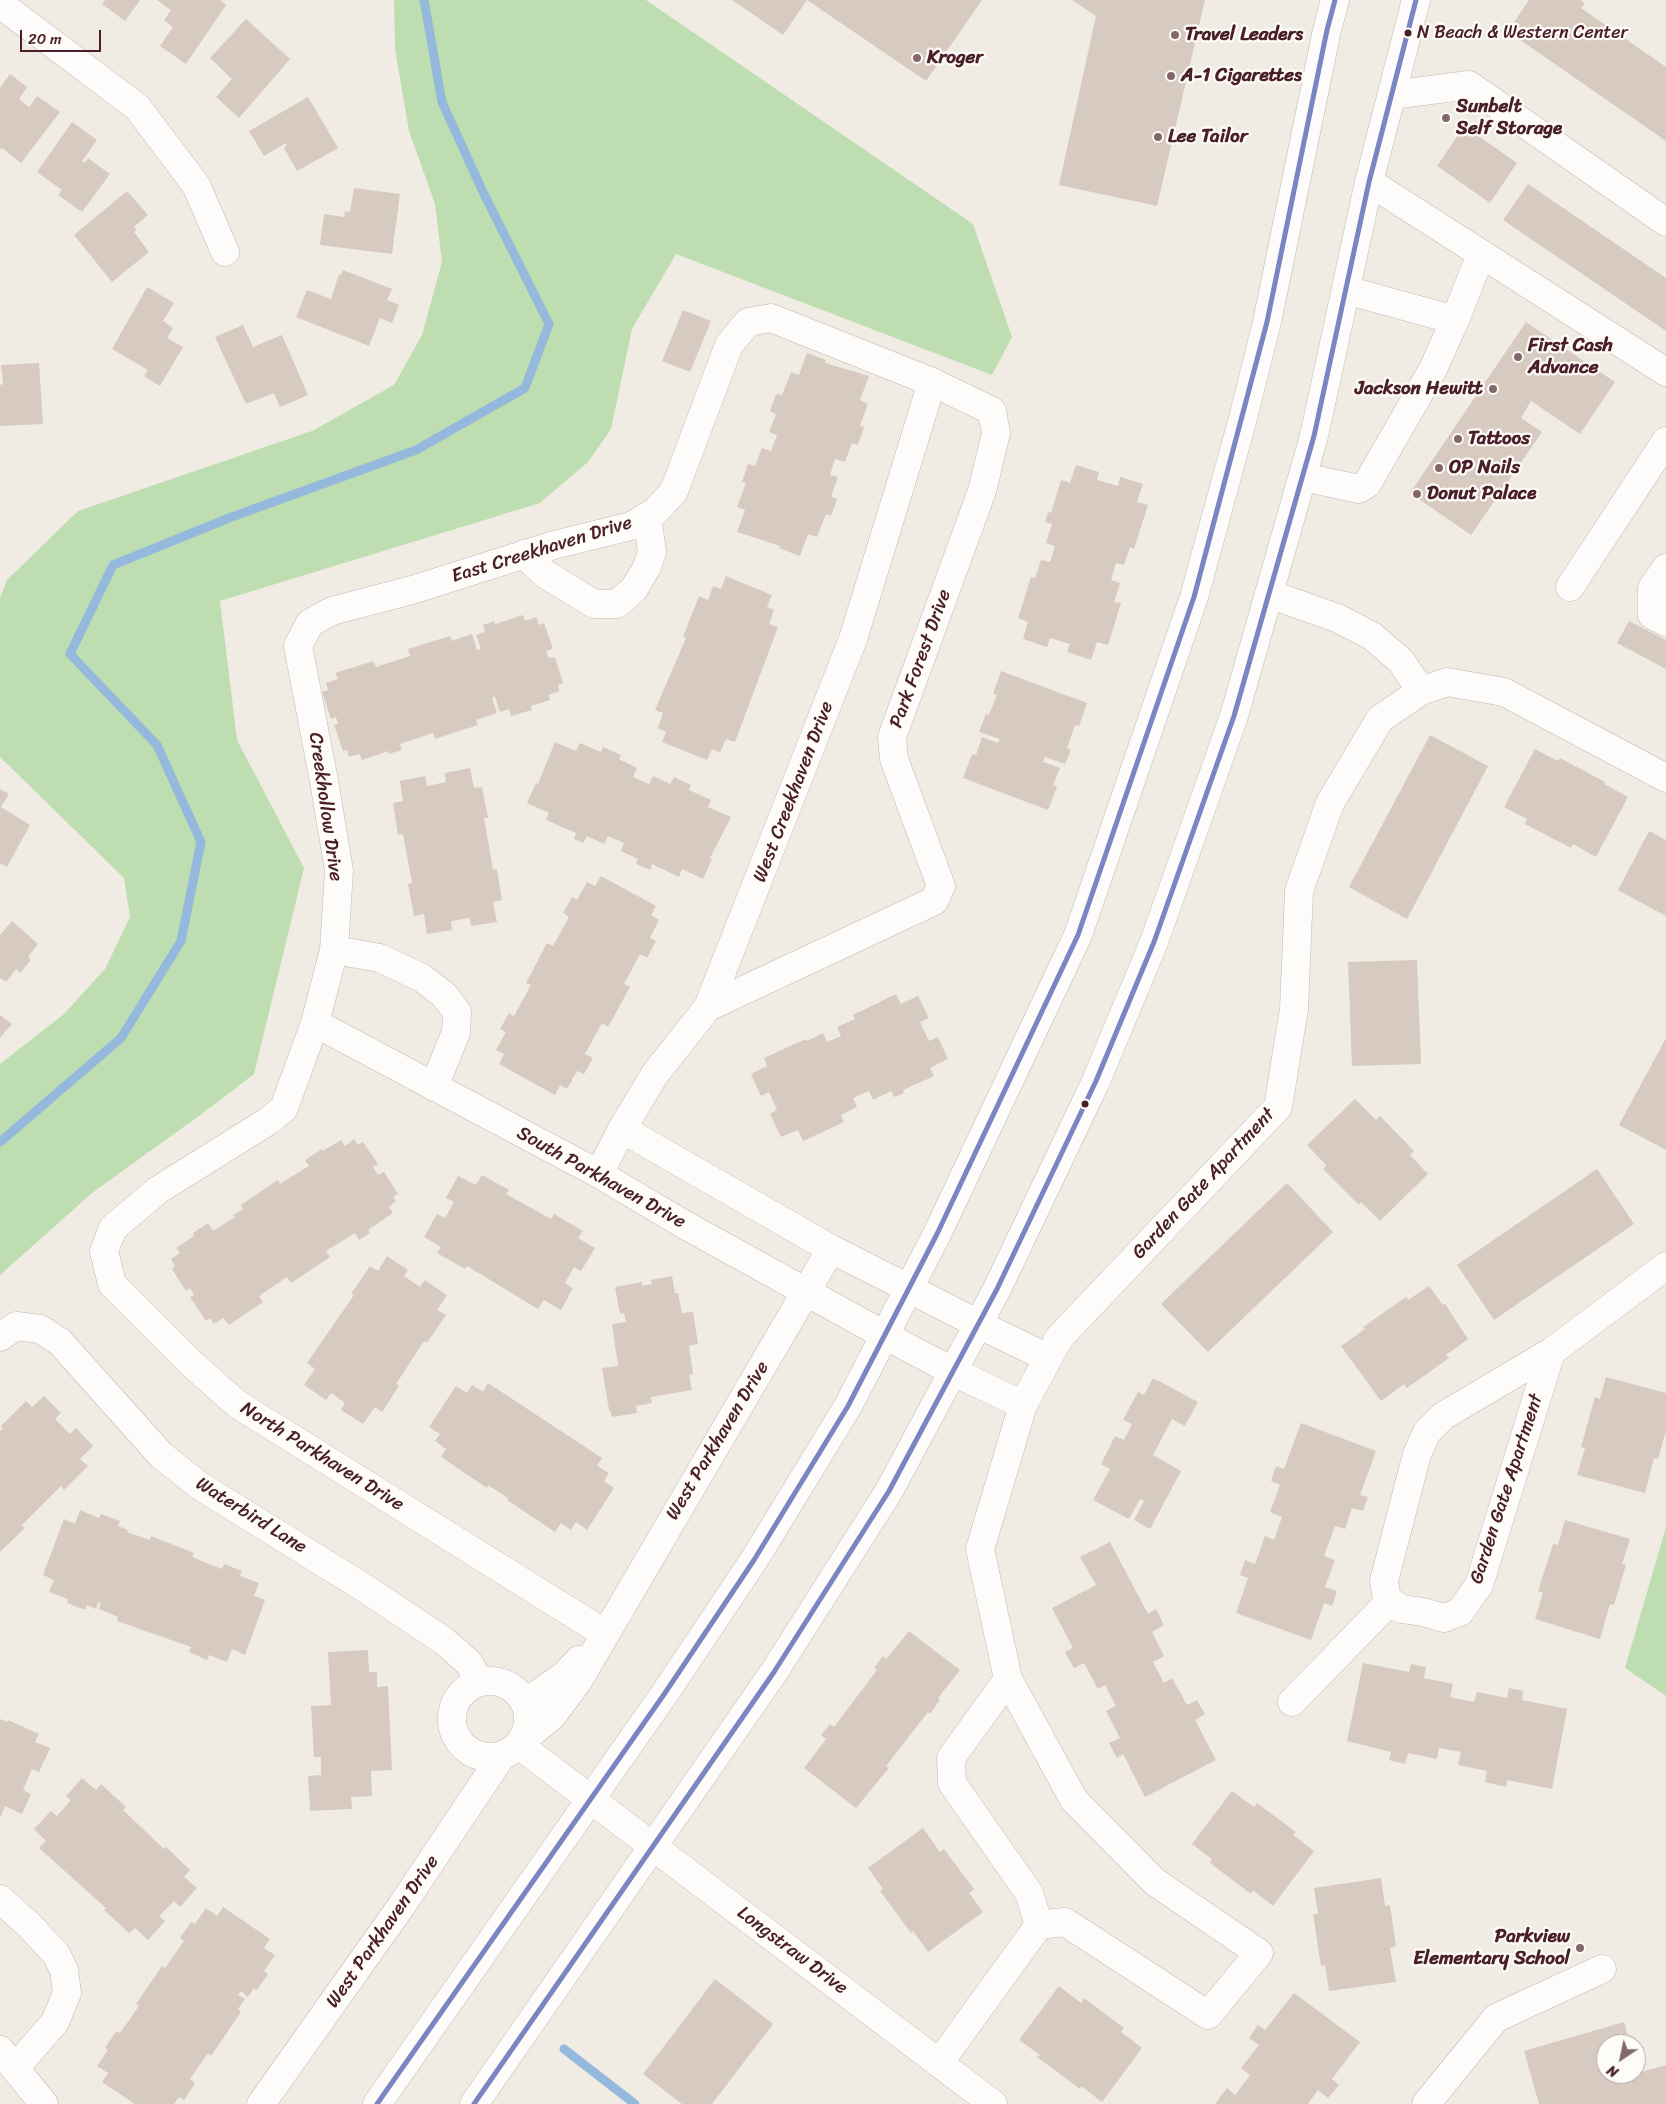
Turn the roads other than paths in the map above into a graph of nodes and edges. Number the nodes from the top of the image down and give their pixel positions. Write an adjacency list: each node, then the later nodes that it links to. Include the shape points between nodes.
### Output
1 (1335, 0): 33 (main road, via 1326,30 1267,322 1194,597 1078,935)
2 (1416, 0): 4 (main road)
3 (0, 4): 7 (main road, via 137,108 196,185)
4 (1392, 95): 5 (main road); 6 (main road, via 1468,85)
5 (1369, 182): 8 (main road); 9 (main road)
6 (1666, 222)
7 (225, 252)
8 (1481, 254): 10 (main road); 11 (main road)
9 (1346, 290): 10 (main road); 14 (main road)
10 (1455, 320): 14 (main road, via 1433,369 1367,484 1359,489)
11 (1666, 372)
12 (932, 382): 15 (main road, East Creekhaven Drive, via 771,318 748,322 729,345 674,491 656,512); 25 (main road, West Creekhaven Drive, via 853,639); 25 (main road, Park Forest Drive, via 992,411 996,433 982,490 892,737 894,759 941,886 934,901)
13 (1666, 441): 18 (main road)
14 (1303, 477): 19 (main road)
15 (647, 516): 16 (main road, East Creekhaven Drive, via 631,526); 16 (main road, via 652,552 647,567 634,589 617,604 594,604 545,574)
16 (524, 554): 21 (main road, East Creekhaven Drive, via 412,590 332,611)
17 (1666, 568): 20 (main road, via 1652,588 1652,615)
18 (1570, 587)
19 (1269, 594): 22 (main road, via 1337,618 1372,636 1401,661); 35 (main road, via 1234,716 1154,942 1096,1081)
20 (1666, 622)
21 (310, 623): 24 (main road, Creekhollow Drive, via 298,646 339,870)
22 (1421, 690): 23 (main road, Garden Gate Apartment, via 1447,682 1504,692); 39 (main road, Garden Gate Apartment, via 1380,719 1330,803 1299,891 1294,1009 1278,1107 1059,1338)
23 (1666, 778)
24 (334, 950): 26 (main road, Creekhollow Drive); 27 (main road, via 380,958 422,978 444,995 457,1012 456,1032)
25 (708, 1007): 28 (main road, West Creekhaven Drive, via 654,1074)
26 (315, 1023): 27 (main road, South Parkhaven Drive); 30 (main road, Creekhollow Drive, via 284,1108 158,1190)
27 (434, 1087): 29 (main road, South Parkhaven Drive)
28 (622, 1129): 29 (main road, West Creekhaven Drive); 31 (main road)
29 (599, 1174): 34 (main road, South Parkhaven Drive)
30 (114, 1228): 43 (main road, North Parkhaven Drive, via 104,1251 112,1284 237,1404)
31 (830, 1249): 33 (main road); 34 (main road, West Parkhaven Drive)
32 (1666, 1266): 38 (main road, Garden Gate Apartment)
33 (910, 1289): 35 (main road); 36 (main road)
34 (806, 1293): 36 (main road, South Parkhaven Drive); 43 (main road, West Parkhaven Drive)
35 (978, 1324): 39 (main road); 40 (main road)
36 (886, 1336): 40 (main road, South Parkhaven Drive); 49 (main road, via 848,1406 754,1560)
37 (0, 1337): 45 (main road, Waterbird Lane, via 16,1326 40,1329 60,1342 161,1455 200,1486 444,1641 469,1663)
38 (1551, 1352): 42 (main road, Garden Gate Apartment, via 1443,1416 1427,1432 1417,1454 1384,1581); 42 (main road, Garden Gate Apartment, via 1479,1585 1460,1612 1444,1618 1401,1608)
39 (1048, 1358): 41 (main road, Garden Gate Apartment)
40 (954, 1372): 41 (main road); 50 (main road, via 889,1491 836,1575 774,1672)
41 (1023, 1405): 44 (main road, Garden Gate Apartment, via 980,1549)
42 (1390, 1601): 46 (main road)
43 (604, 1633): 47 (main road, West Parkhaven Drive, via 565,1675); 48 (main road, West Parkhaven Drive, via 578,1681 552,1716)
44 (1008, 1679): 52 (main road, via 951,1758 952,1783 1029,1892); 52 (main road, Garden Gate Apartment, via 1074,1800 1155,1882 1259,1953 1208,2015 1065,1922)
45 (479, 1682): 47 (main road, via 500,1682 519,1694); 48 (main road, via 460,1694 451,1714 454,1735 469,1752 490,1758)
46 (1292, 1702)
47 (525, 1703): 48 (main road, via 528,1714 525,1735)
48 (513, 1748): 49 (main road); 57 (main road, West Parkhaven Drive)
49 (590, 1800): 50 (main road, Longstraw Drive); 58 (main road)
50 (654, 1845): 55 (main road, Longstraw Drive); 59 (main road)
51 (0, 1899): 54 (main road, via 56,1954 64,1970 66,1993 55,2022)
52 (1039, 1925): 55 (main road)
53 (1602, 1969): 61 (main road, via 1496,2018)
54 (8, 2059): 56 (main road)
55 (939, 2063): 60 (main road, Longstraw Drive)
56 (44, 2104)
57 (261, 2104)
58 (378, 2104)
59 (474, 2104)
60 (993, 2104)
61 (1426, 2104)

